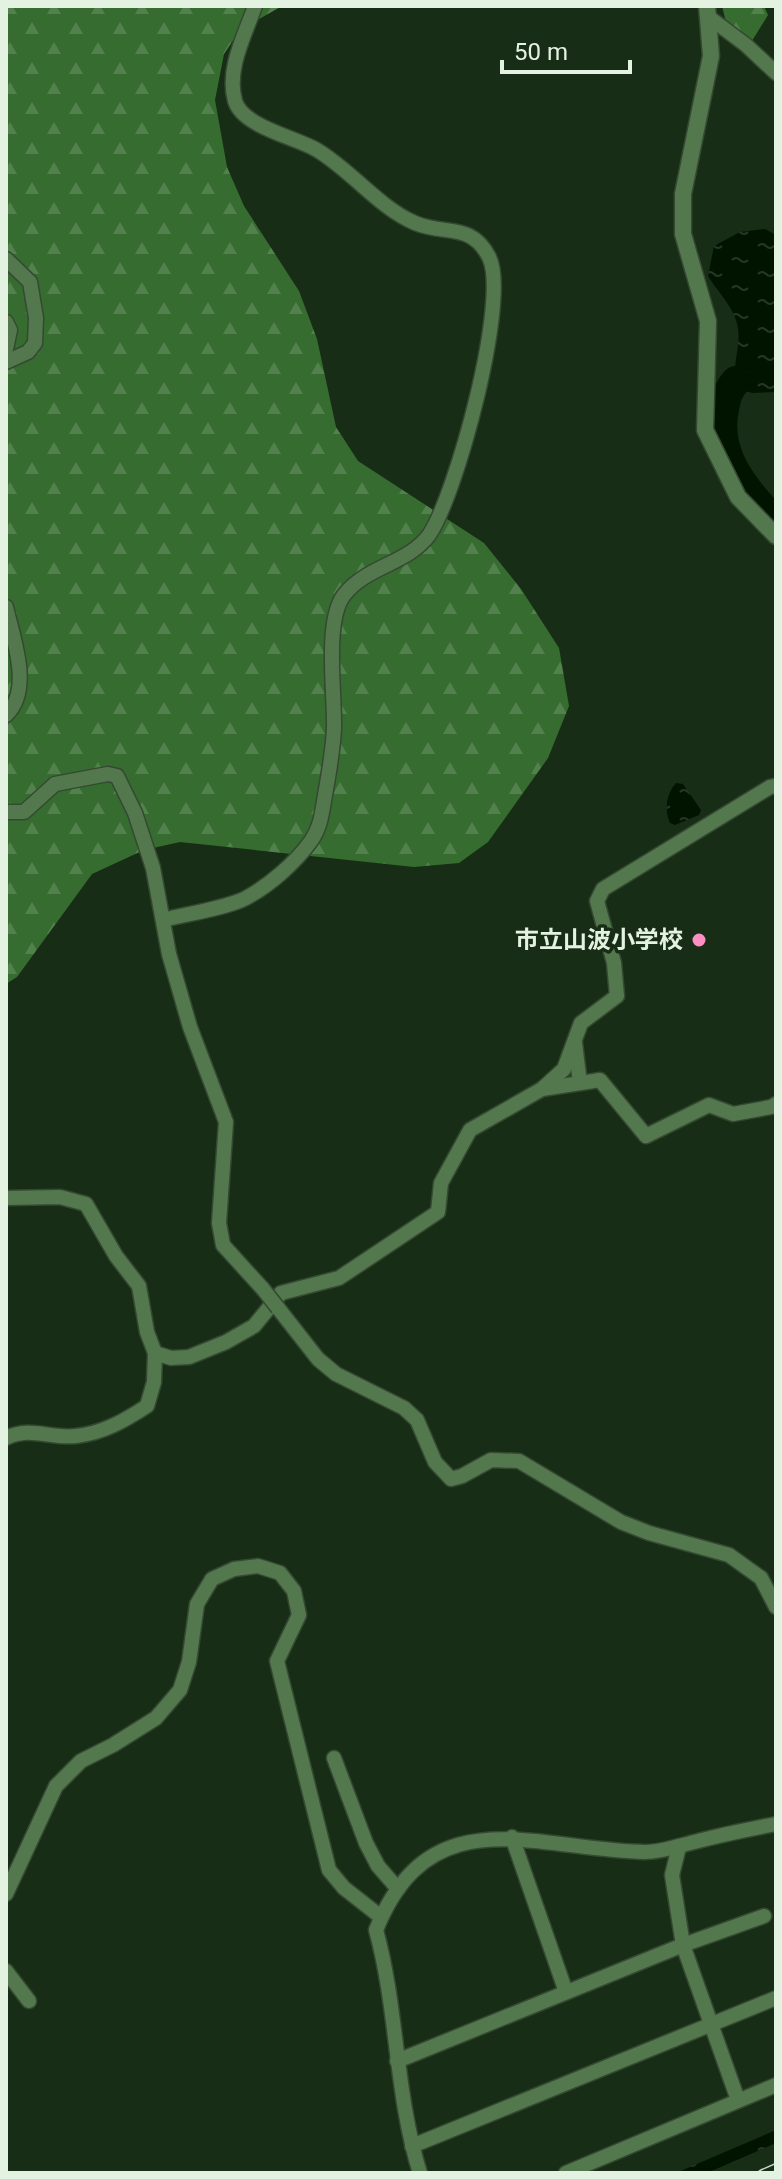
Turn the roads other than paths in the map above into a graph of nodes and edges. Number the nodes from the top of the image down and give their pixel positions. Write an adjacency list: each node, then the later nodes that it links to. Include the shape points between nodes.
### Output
1 (255, 6): 13 (street, via 235,63 236,105 254,122 344,168 406,219 428,228 465,232 478,240 491,260 493,306 479,396 440,515 428,537 343,596 337,614 334,729 319,828 290,865 245,898)
2 (709, 12): 3 (street); 8 (street, via 711,56 683,194 683,234 708,321 705,430 738,497)
3 (776, 73)
4 (6, 259): 7 (street, via 30,282 36,318 35,343)
5 (6, 322): 6 (street)
6 (6, 349)
7 (6, 362)
8 (776, 536)
9 (6, 607): 10 (street, via 22,675)
10 (6, 715)
11 (776, 786): 14 (street, via 603,889 597,901 617,996 581,1023)
12 (6, 812): 13 (street, via 24,812 55,784 117,776 149,854)
13 (163, 920): 21 (street, bridge, via 190,1027 226,1122 219,1223 223,1245 318,1359 336,1374 404,1408 417,1420 435,1462 451,1479 491,1460 519,1461 621,1522 729,1555 761,1578)
14 (575, 1039): 15 (street); 16 (street, via 564,1069)
15 (580, 1083): 16 (street); 17 (street, via 600,1080 646,1136 709,1105 733,1114)
16 (542, 1089): 19 (street, via 470,1130 441,1183 438,1212 339,1278 281,1293 254,1326 226,1342 189,1357)
17 (776, 1104)
18 (6, 1198): 19 (street, via 60,1197 86,1204 139,1286)
19 (155, 1353): 20 (street, via 147,1406 117,1426 74,1436 20,1431)
20 (6, 1438)
21 (776, 1607)
22 (334, 1758): 26 (street, via 366,1843)
23 (776, 1824): 25 (street)
24 (512, 1837): 25 (street, via 647,1852); 26 (street, via 464,1843 423,1862); 32 (street)
25 (679, 1847): 30 (street, via 672,1875)
26 (398, 1889): 29 (street)
27 (6, 1894): 29 (street, via 56,1786 81,1761 156,1718 180,1690 197,1604 212,1579 258,1566 280,1573 294,1591 299,1615 277,1661 329,1870)
28 (764, 1916): 30 (street)
29 (381, 1917): 36 (street, via 376,1930)
30 (683, 1945): 32 (street); 35 (street)
31 (6, 1971): 34 (street)
32 (566, 1992): 36 (street)
33 (776, 1998): 35 (street)
34 (29, 2001)
35 (709, 2025): 38 (street); 39 (street)
36 (397, 2061): 39 (street)
37 (776, 2085): 38 (street)
38 (738, 2100): 41 (street)
39 (412, 2146): 40 (street)
40 (420, 2173)
41 (566, 2173)

